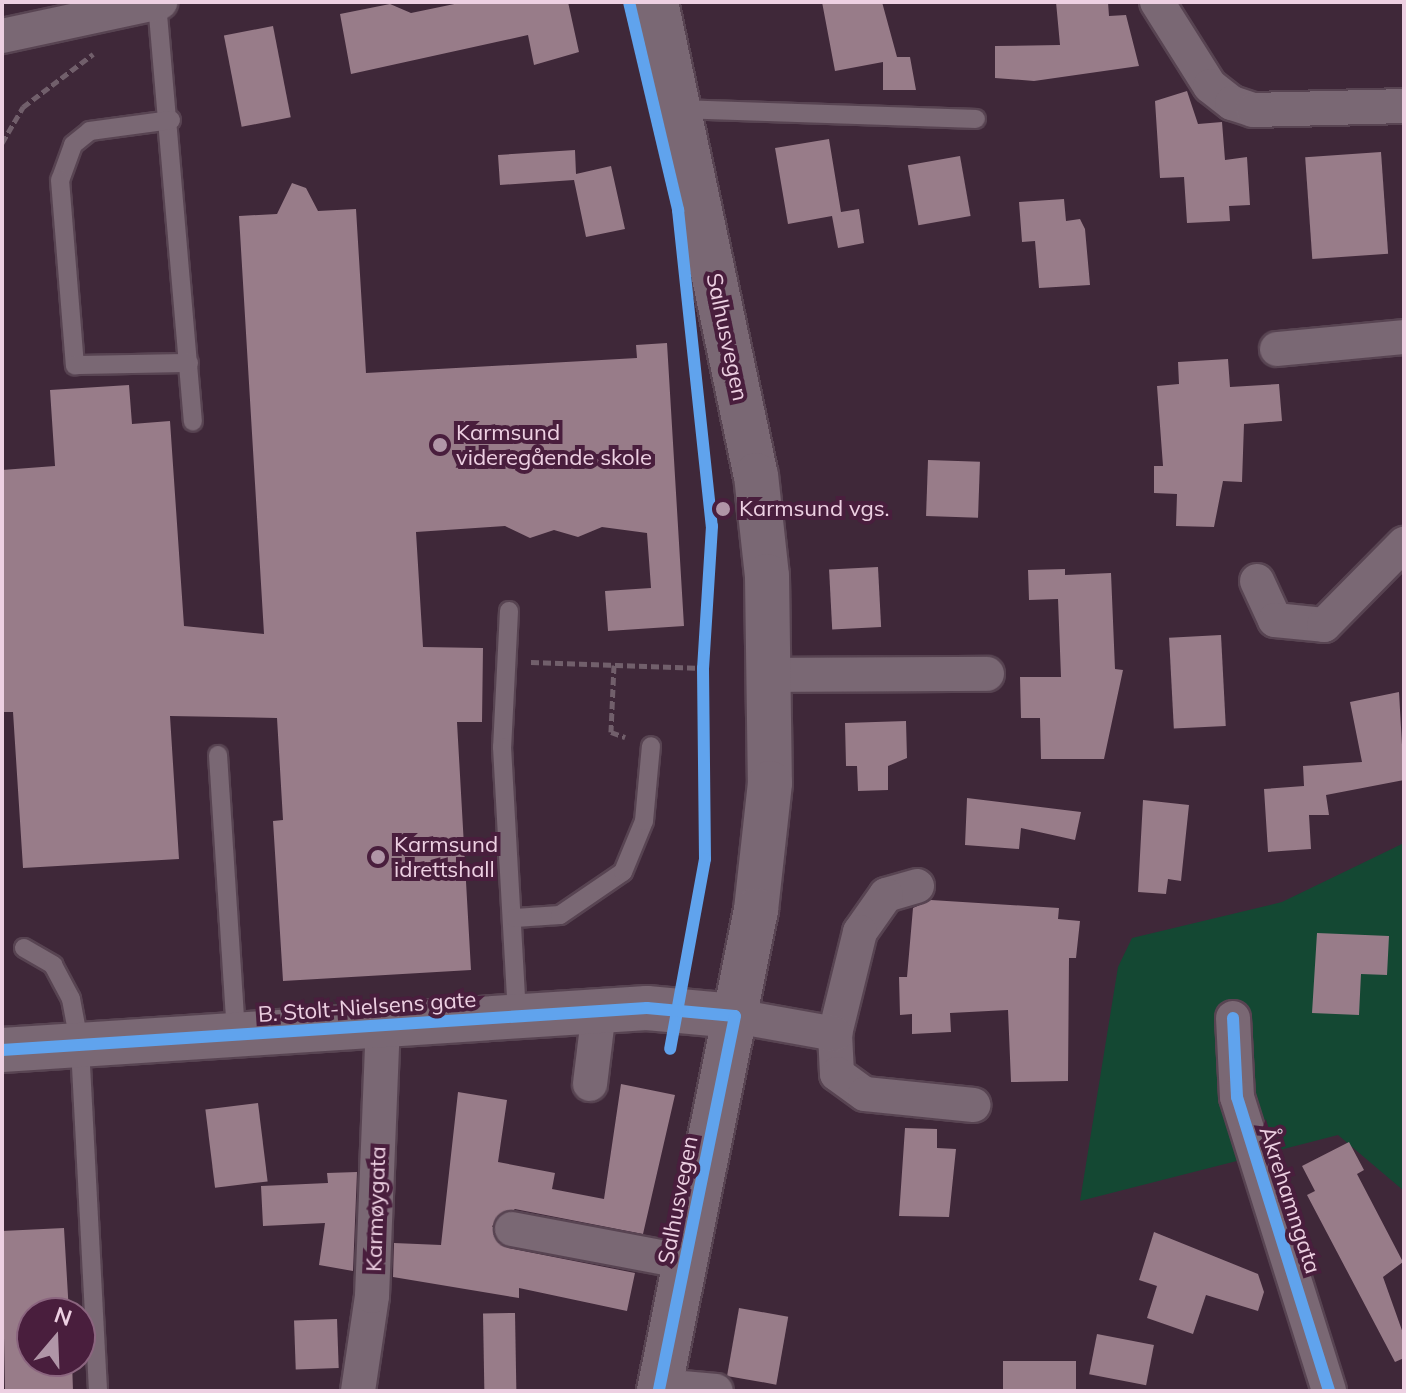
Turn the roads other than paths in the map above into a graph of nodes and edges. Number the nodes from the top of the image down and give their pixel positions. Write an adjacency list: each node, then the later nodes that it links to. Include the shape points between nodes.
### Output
1 (159, 2): 4 (street); 8 (lane)
2 (656, 2): 5 (main road, Salhusvegen)
3 (1157, 2): 6 (street, via 1210,86 1253,110)
4 (2, 36)
5 (678, 109): 7 (lane); 17 (main road, Salhusvegen, via 756,475)
6 (1399, 113)
7 (976, 119)
8 (171, 120): 11 (lane); 11 (lane, via 90,131 73,145 60,180 75,365)
9 (1404, 337): 10 (street)
10 (1277, 349)
11 (189, 363): 12 (lane)
12 (193, 421)
13 (1404, 544): 14 (street, via 1324,625 1275,620)
14 (1257, 581)
15 (509, 611): 21 (lane, via 502,747)
16 (987, 674): 17 (street)
17 (770, 675): 25 (main road, Salhusvegen, via 768,840)
18 (651, 746): 21 (lane, via 644,821 623,872 573,910)
19 (218, 755): 29 (lane)
20 (917, 886): 28 (street, via 886,895 873,908 851,957)
21 (515, 918): 24 (lane)
22 (24, 948): 30 (lane, via 53,965 71,999)
23 (599, 1011): 24 (main road, B. Stolt-Nielsens gate); 25 (main road, B. Stolt-Nielsens gate, via 679,1007); 32 (street)
24 (517, 1016): 27 (main road, B. Stolt-Nielsens gate)
25 (735, 1016): 28 (street); 35 (main road, Salhusvegen)
26 (1233, 1018): 40 (street, Åkrehamngata, via 1242,1117)
27 (383, 1026): 29 (main road, B. Stolt-Nielsens gate); 38 (street, Karmøygata, via 372,1296)
28 (835, 1034): 33 (street, via 833,1057 848,1087)
29 (236, 1036): 30 (main road, B. Stolt-Nielsens gate)
30 (80, 1047): 31 (main road, B. Stolt-Nielsens gate); 37 (lane)
31 (2, 1050)
32 (590, 1084)
33 (973, 1105)
34 (512, 1229): 35 (street)
35 (686, 1262): 36 (main road, Salhusvegen)
36 (660, 1389): 39 (street, Salhusvegen)
37 (98, 1391)
38 (358, 1391)
39 (716, 1391)
40 (1329, 1391)

